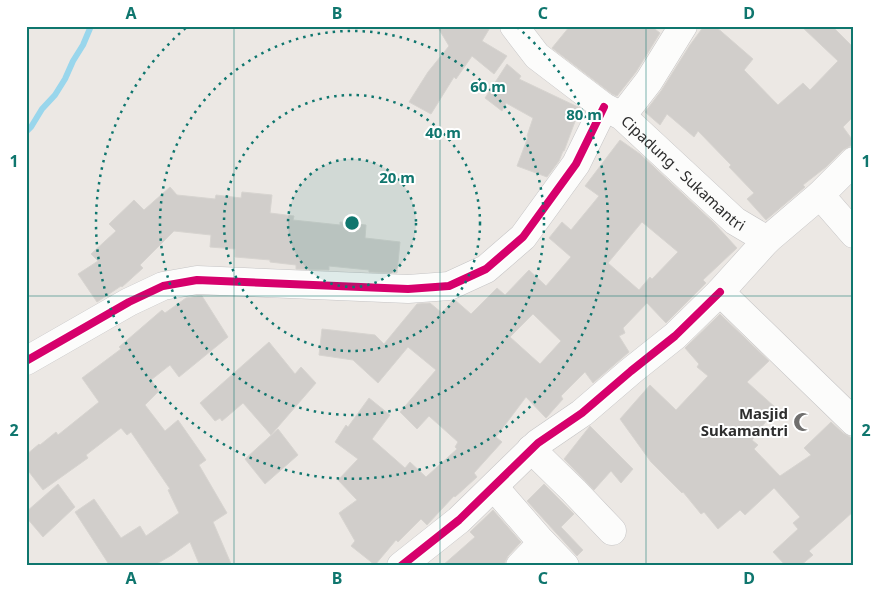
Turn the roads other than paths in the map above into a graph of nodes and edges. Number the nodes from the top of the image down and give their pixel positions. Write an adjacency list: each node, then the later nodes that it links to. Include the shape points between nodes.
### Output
1 (514, 26): 3 (street, Cipadung - Sukamantri, via 537,56)
2 (683, 26): 3 (street, via 649,82)
3 (613, 111): 7 (street, Cipadung - Sukamantri, via 735,221); 9 (street, via 523,237 486,269 449,286 408,289 197,280 163,286)
4 (854, 161): 5 (street)
5 (820, 195): 6 (street); 7 (street)
6 (854, 234)
7 (766, 240): 8 (street)
8 (720, 292): 10 (street); 11 (street, via 675,336)
9 (26, 361)
10 (854, 422)
11 (532, 450): 12 (street); 13 (street)
12 (494, 486): 14 (street); 15 (street, via 459,520)
13 (612, 531)
14 (542, 543): 16 (street); 17 (street)
15 (401, 566)
16 (520, 566)
17 (565, 566)

